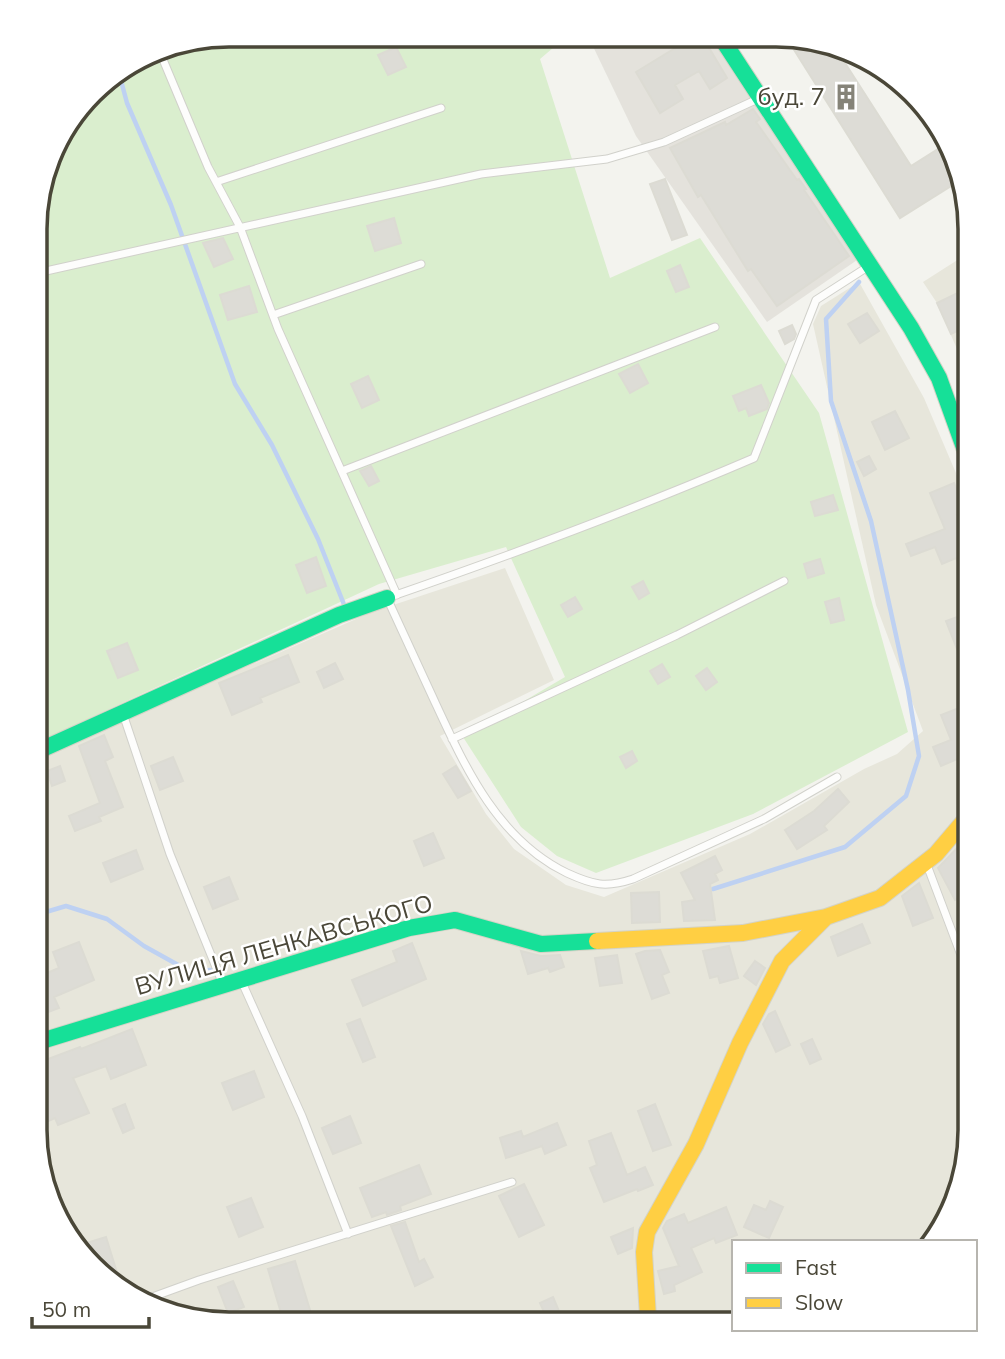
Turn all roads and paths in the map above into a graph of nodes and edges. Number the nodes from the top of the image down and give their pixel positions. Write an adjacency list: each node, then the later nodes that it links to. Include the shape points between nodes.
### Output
1 (727, 47): 3 (street)
2 (163, 60): 5 (lane)
3 (760, 98): 6 (lane, via 664,142 607,159 481,174); 8 (street)
4 (441, 108): 5 (lane)
5 (216, 182): 6 (lane)
6 (240, 227): 9 (lane); 10 (lane)
7 (421, 264): 10 (lane)
8 (870, 265): 12 (street, via 939,378); 15 (lane, via 816,300 754,458 667,496)
9 (47, 271)
10 (273, 315): 13 (lane)
11 (715, 327): 13 (lane)
12 (958, 430)
13 (342, 471): 15 (lane)
14 (783, 581): 17 (lane)
15 (392, 596): 16 (street); 17 (lane)
16 (122, 711): 18 (street); 25 (lane, via 170,854)
17 (452, 739): 19 (lane, via 472,779 508,827 558,869 601,886 620,884 670,863 764,819)
18 (47, 747)
19 (837, 777)
20 (957, 829): 21 (street, ВУЛИЦЯ ЛЕНКАВСЬКОГО)
21 (925, 862): 22 (street, ВУЛИЦЯ ЛЕНКАВСЬКОГО, via 880,898); 23 (lane)
22 (826, 917): 24 (street, ВУЛИЦЯ ЛЕНКАВСЬКОГО, via 743,933 541,944 455,920 409,928); 30 (street, via 782,961 696,1144 647,1232)
23 (957, 946)
24 (240, 979): 25 (street, ВУЛИЦЯ ЛЕНКАВСЬКОГО); 28 (lane, via 302,1116)
25 (223, 986): 26 (street, ВУЛИЦЯ ЛЕНКАВСЬКОГО)
26 (47, 1038)
27 (512, 1182): 28 (lane)
28 (348, 1234): 29 (lane)
29 (156, 1296)
30 (648, 1312)

